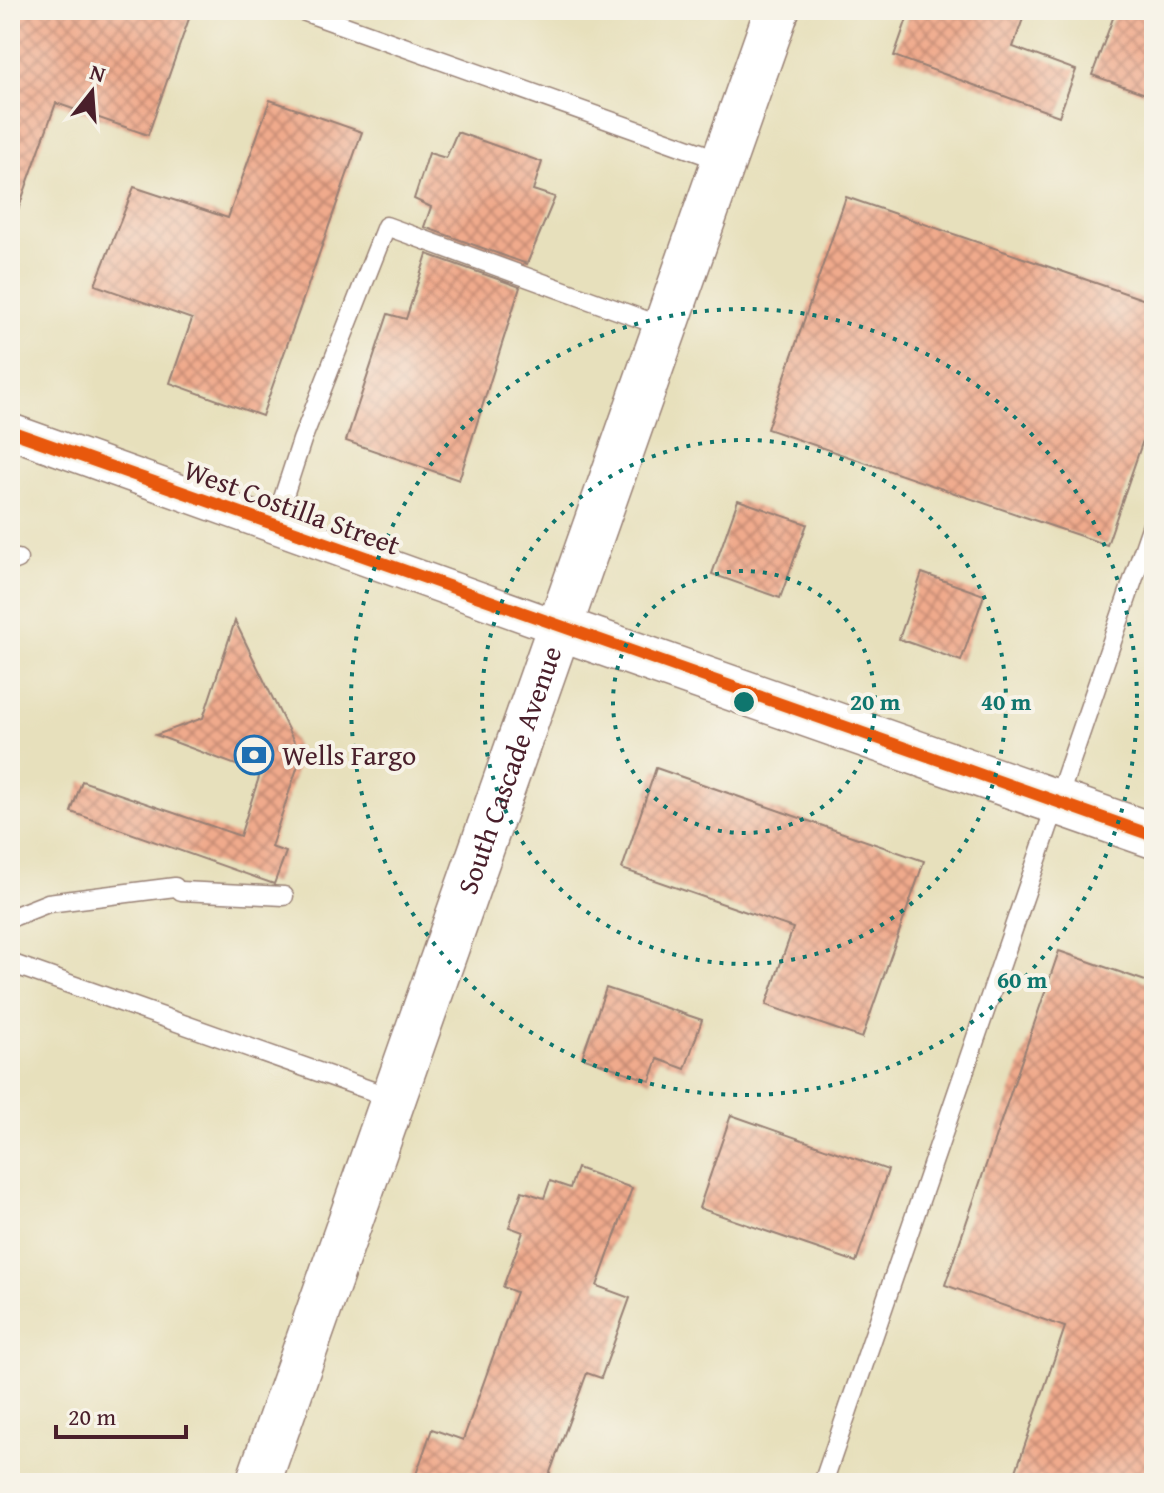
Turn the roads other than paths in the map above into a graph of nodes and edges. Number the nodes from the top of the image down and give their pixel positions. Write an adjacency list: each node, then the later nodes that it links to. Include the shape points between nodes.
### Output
1 (300, 10): 3 (lane)
2 (777, 10): 3 (main road, South Cascade Avenue)
3 (723, 161): 4 (main road, South Cascade Avenue)
4 (664, 327): 7 (lane, via 386,226); 8 (main road, South Cascade Avenue)
5 (10, 431): 7 (street, West Costilla Street)
6 (1154, 519): 9 (lane)
7 (274, 526): 8 (street, West Costilla Street)
8 (557, 627): 9 (main road); 14 (main road, South Cascade Avenue)
9 (1056, 803): 10 (main road); 16 (lane)
10 (1154, 836)
11 (284, 896): 12 (lane, via 178,889 48,903)
12 (10, 918)
13 (10, 963): 14 (lane)
14 (392, 1098): 15 (main road, South Cascade Avenue)
15 (258, 1483)
16 (823, 1483)

